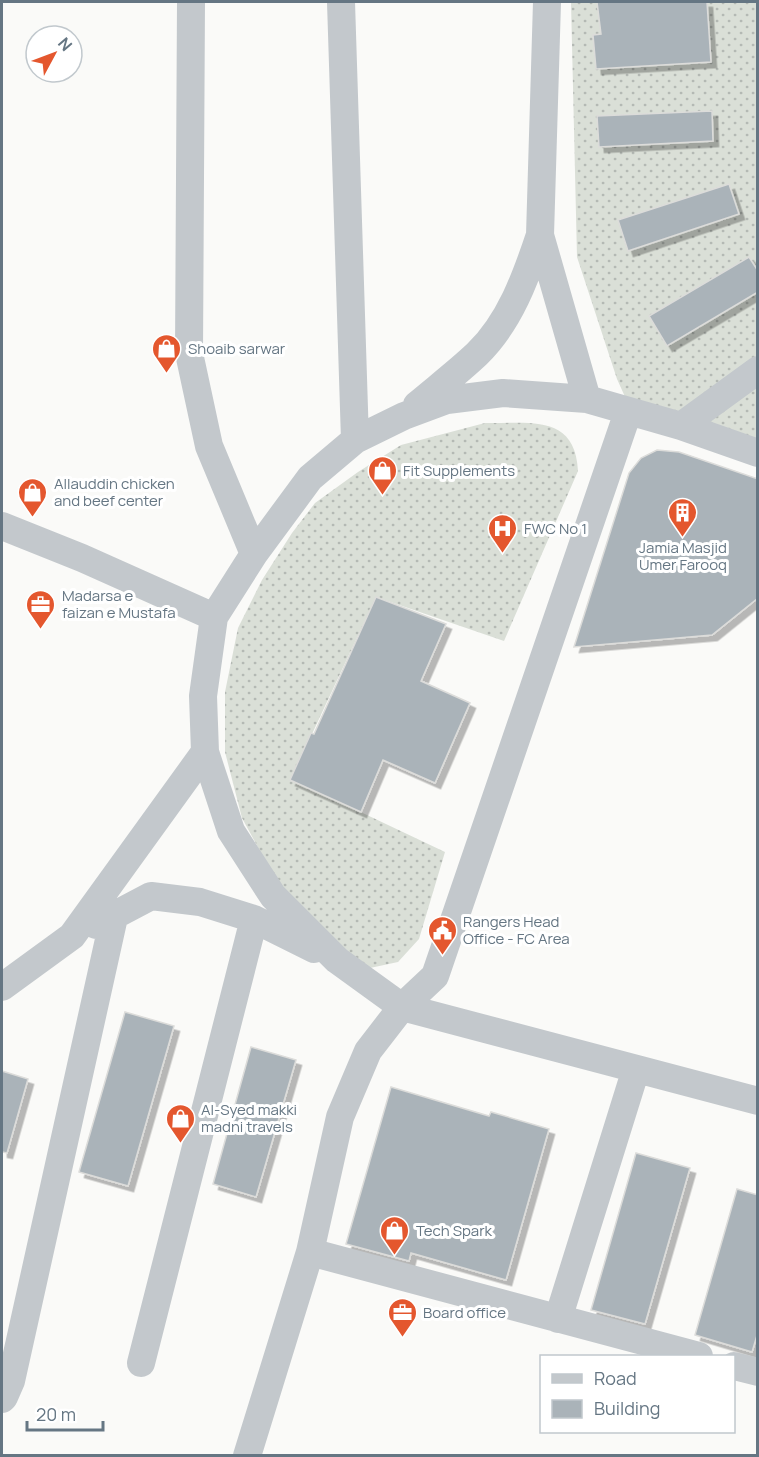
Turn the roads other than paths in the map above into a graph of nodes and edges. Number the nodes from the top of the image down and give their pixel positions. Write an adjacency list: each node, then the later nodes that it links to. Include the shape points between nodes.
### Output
1 (191, 2): 13 (street, via 189,353 209,446)
2 (341, 2): 10 (street)
3 (547, 2): 4 (street)
4 (540, 235): 6 (street); 8 (street, via 506,318 478,353)
5 (758, 370): 9 (street)
6 (587, 399): 7 (street); 8 (street, via 503,393 447,400)
7 (628, 412): 9 (street); 21 (street, via 435,976)
8 (404, 416): 10 (street)
9 (681, 426): 11 (street)
10 (355, 440): 13 (street, via 310,478)
11 (758, 453)
12 (2, 526): 14 (street)
13 (254, 554): 14 (street)
14 (214, 617): 15 (street, via 203,696)
15 (205, 752): 18 (street); 19 (street, via 231,831 273,896)
16 (114, 917): 17 (street, via 151,896 200,902); 18 (street); 30 (street, via 11,1381)
17 (254, 919): 19 (street); 27 (street)
18 (72, 936): 20 (street)
19 (337, 960): 21 (street)
20 (2, 987)
21 (402, 1007): 22 (street); 24 (street, via 368,1051 340,1117)
22 (636, 1069): 23 (street); 25 (street)
23 (758, 1101)
24 (310, 1252): 25 (street); 31 (street)
25 (558, 1319): 26 (street)
26 (695, 1355)
27 (141, 1363)
28 (735, 1366): 29 (street)
29 (758, 1372)
30 (2, 1399)
31 (247, 1455)

